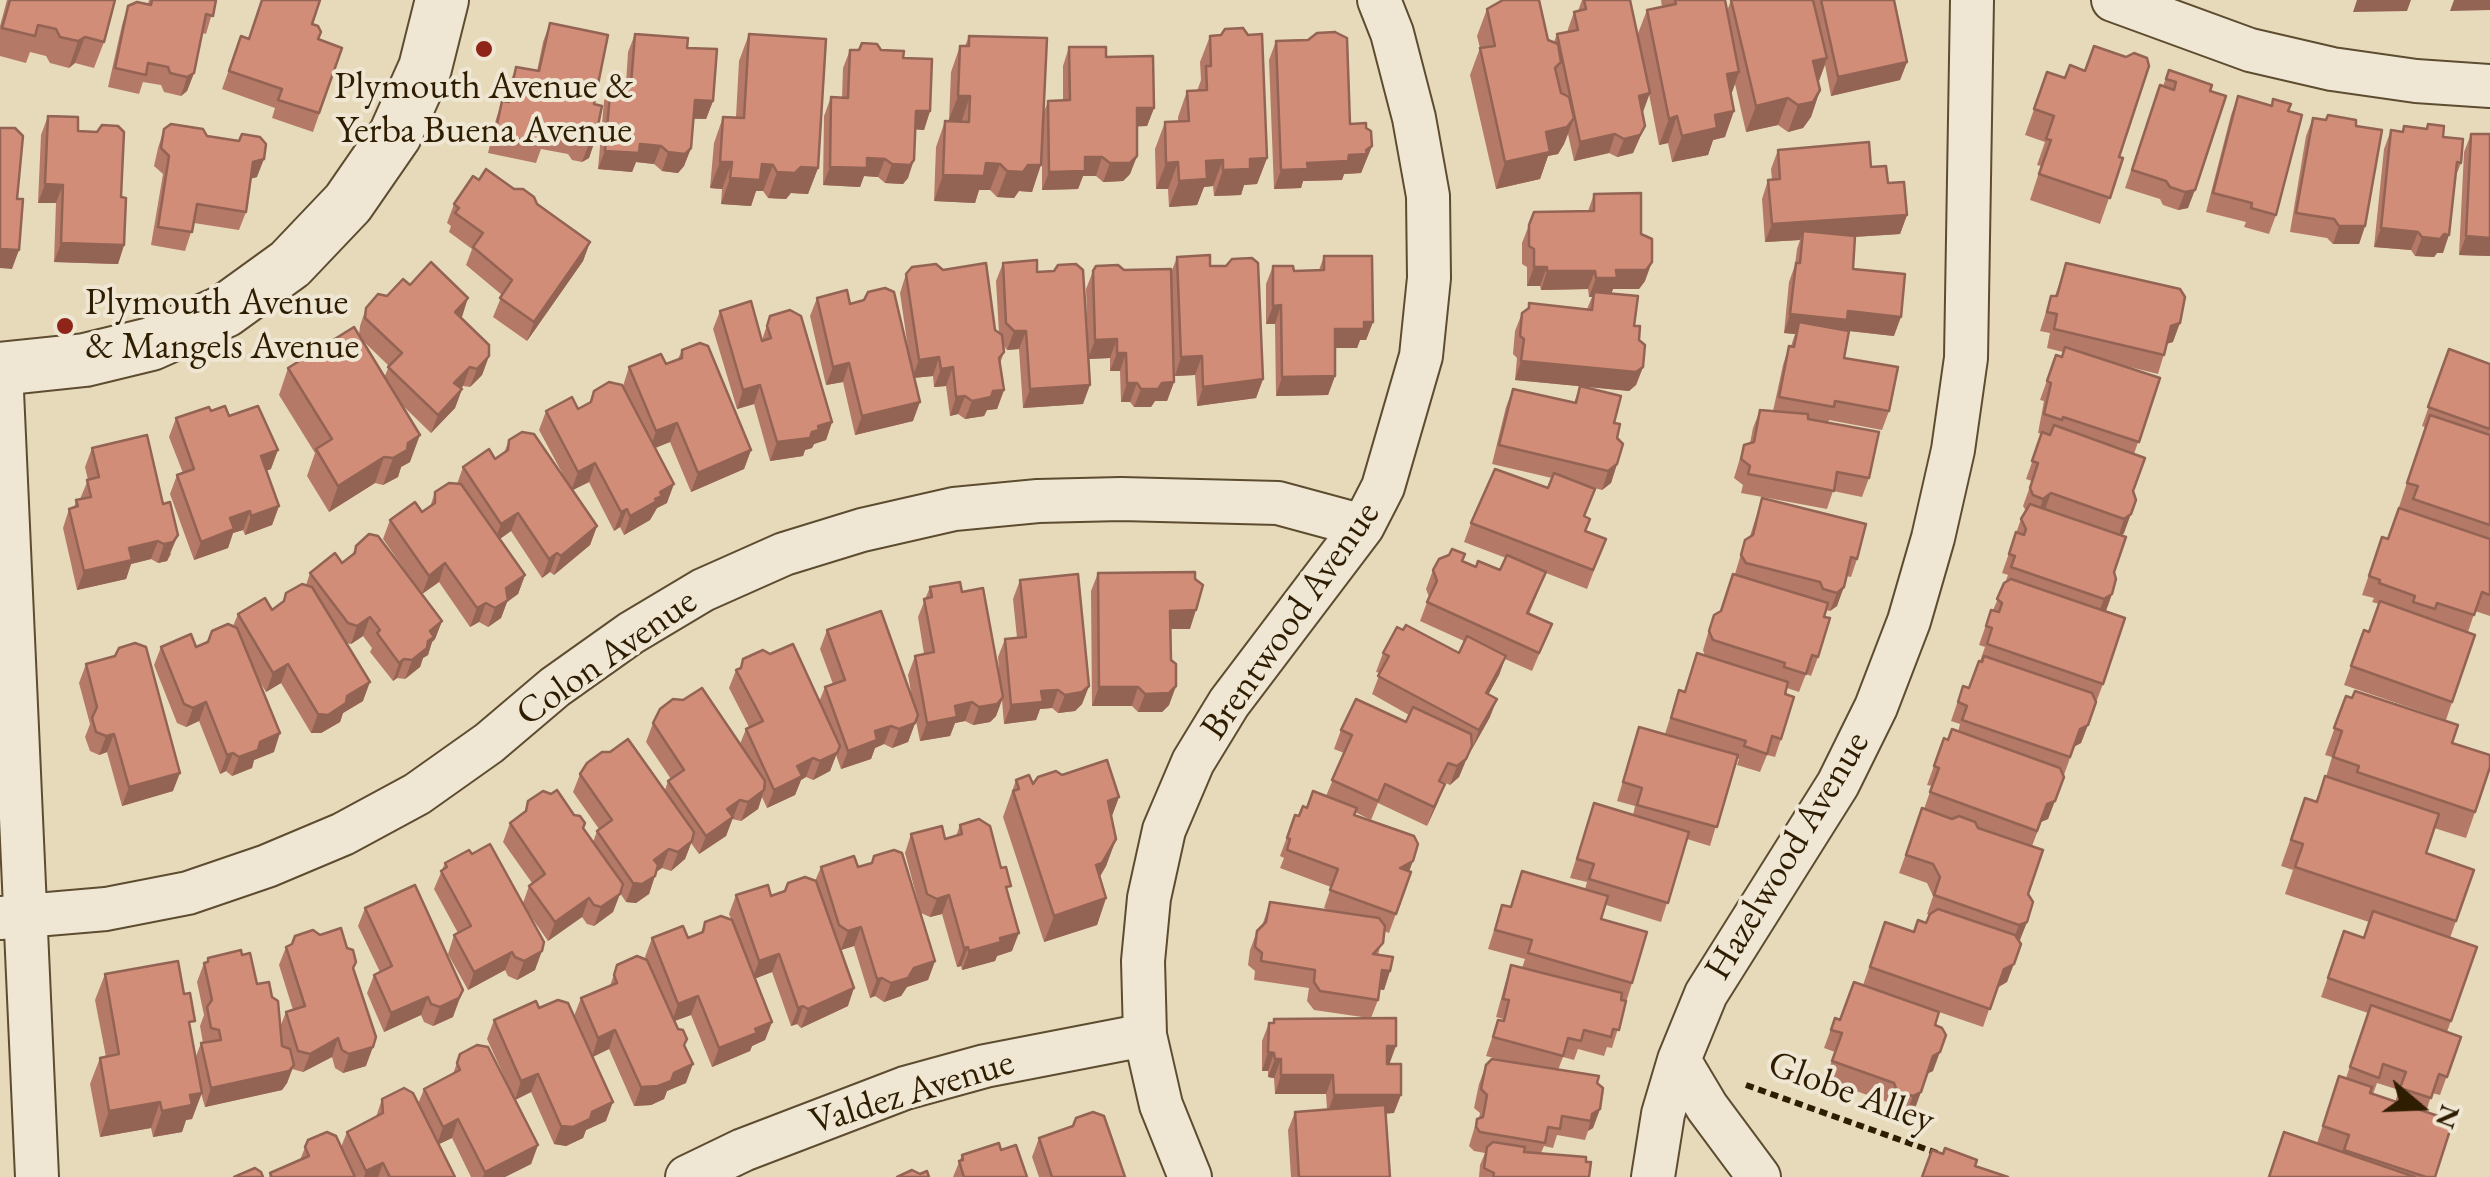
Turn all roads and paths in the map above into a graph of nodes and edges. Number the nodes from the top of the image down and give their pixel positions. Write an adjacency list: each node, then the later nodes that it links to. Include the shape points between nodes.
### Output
1 (442, 0): 6 (street, via 426,68 396,135 348,203 290,264 225,312 152,344 86,360)
2 (1379, 0): 7 (street, Brentwood Avenue, via 1414,118 1428,196 1428,278 1421,356 1383,487)
3 (1972, 0): 10 (street, Hazelwood Avenue, via 1966,358 1933,538 1876,707 1838,784 1706,994)
4 (2112, 0): 5 (street, via 2266,54 2416,81)
5 (2490, 86)
6 (0, 369): 8 (street)
7 (1363, 526): 8 (street, Colon Avenue, via 1278,503 1121,499 954,509 862,530 784,554 703,590 630,633 417,794 342,834 188,893); 9 (street, Brentwood Avenue, via 1229,703 1164,830 1143,961)
8 (12, 918): 12 (street)
9 (1145, 1035): 13 (street, Valdez Avenue, via 905,1088); 14 (street, Brentwood Avenue, via 1161,1105)
10 (1679, 1060): 11 (path, Globe Alley); 15 (street, Hazelwood Avenue); 16 (street)
11 (1949, 1158)
12 (37, 1177)
13 (687, 1177)
14 (1190, 1177)
15 (1653, 1177)
16 (1759, 1177)

